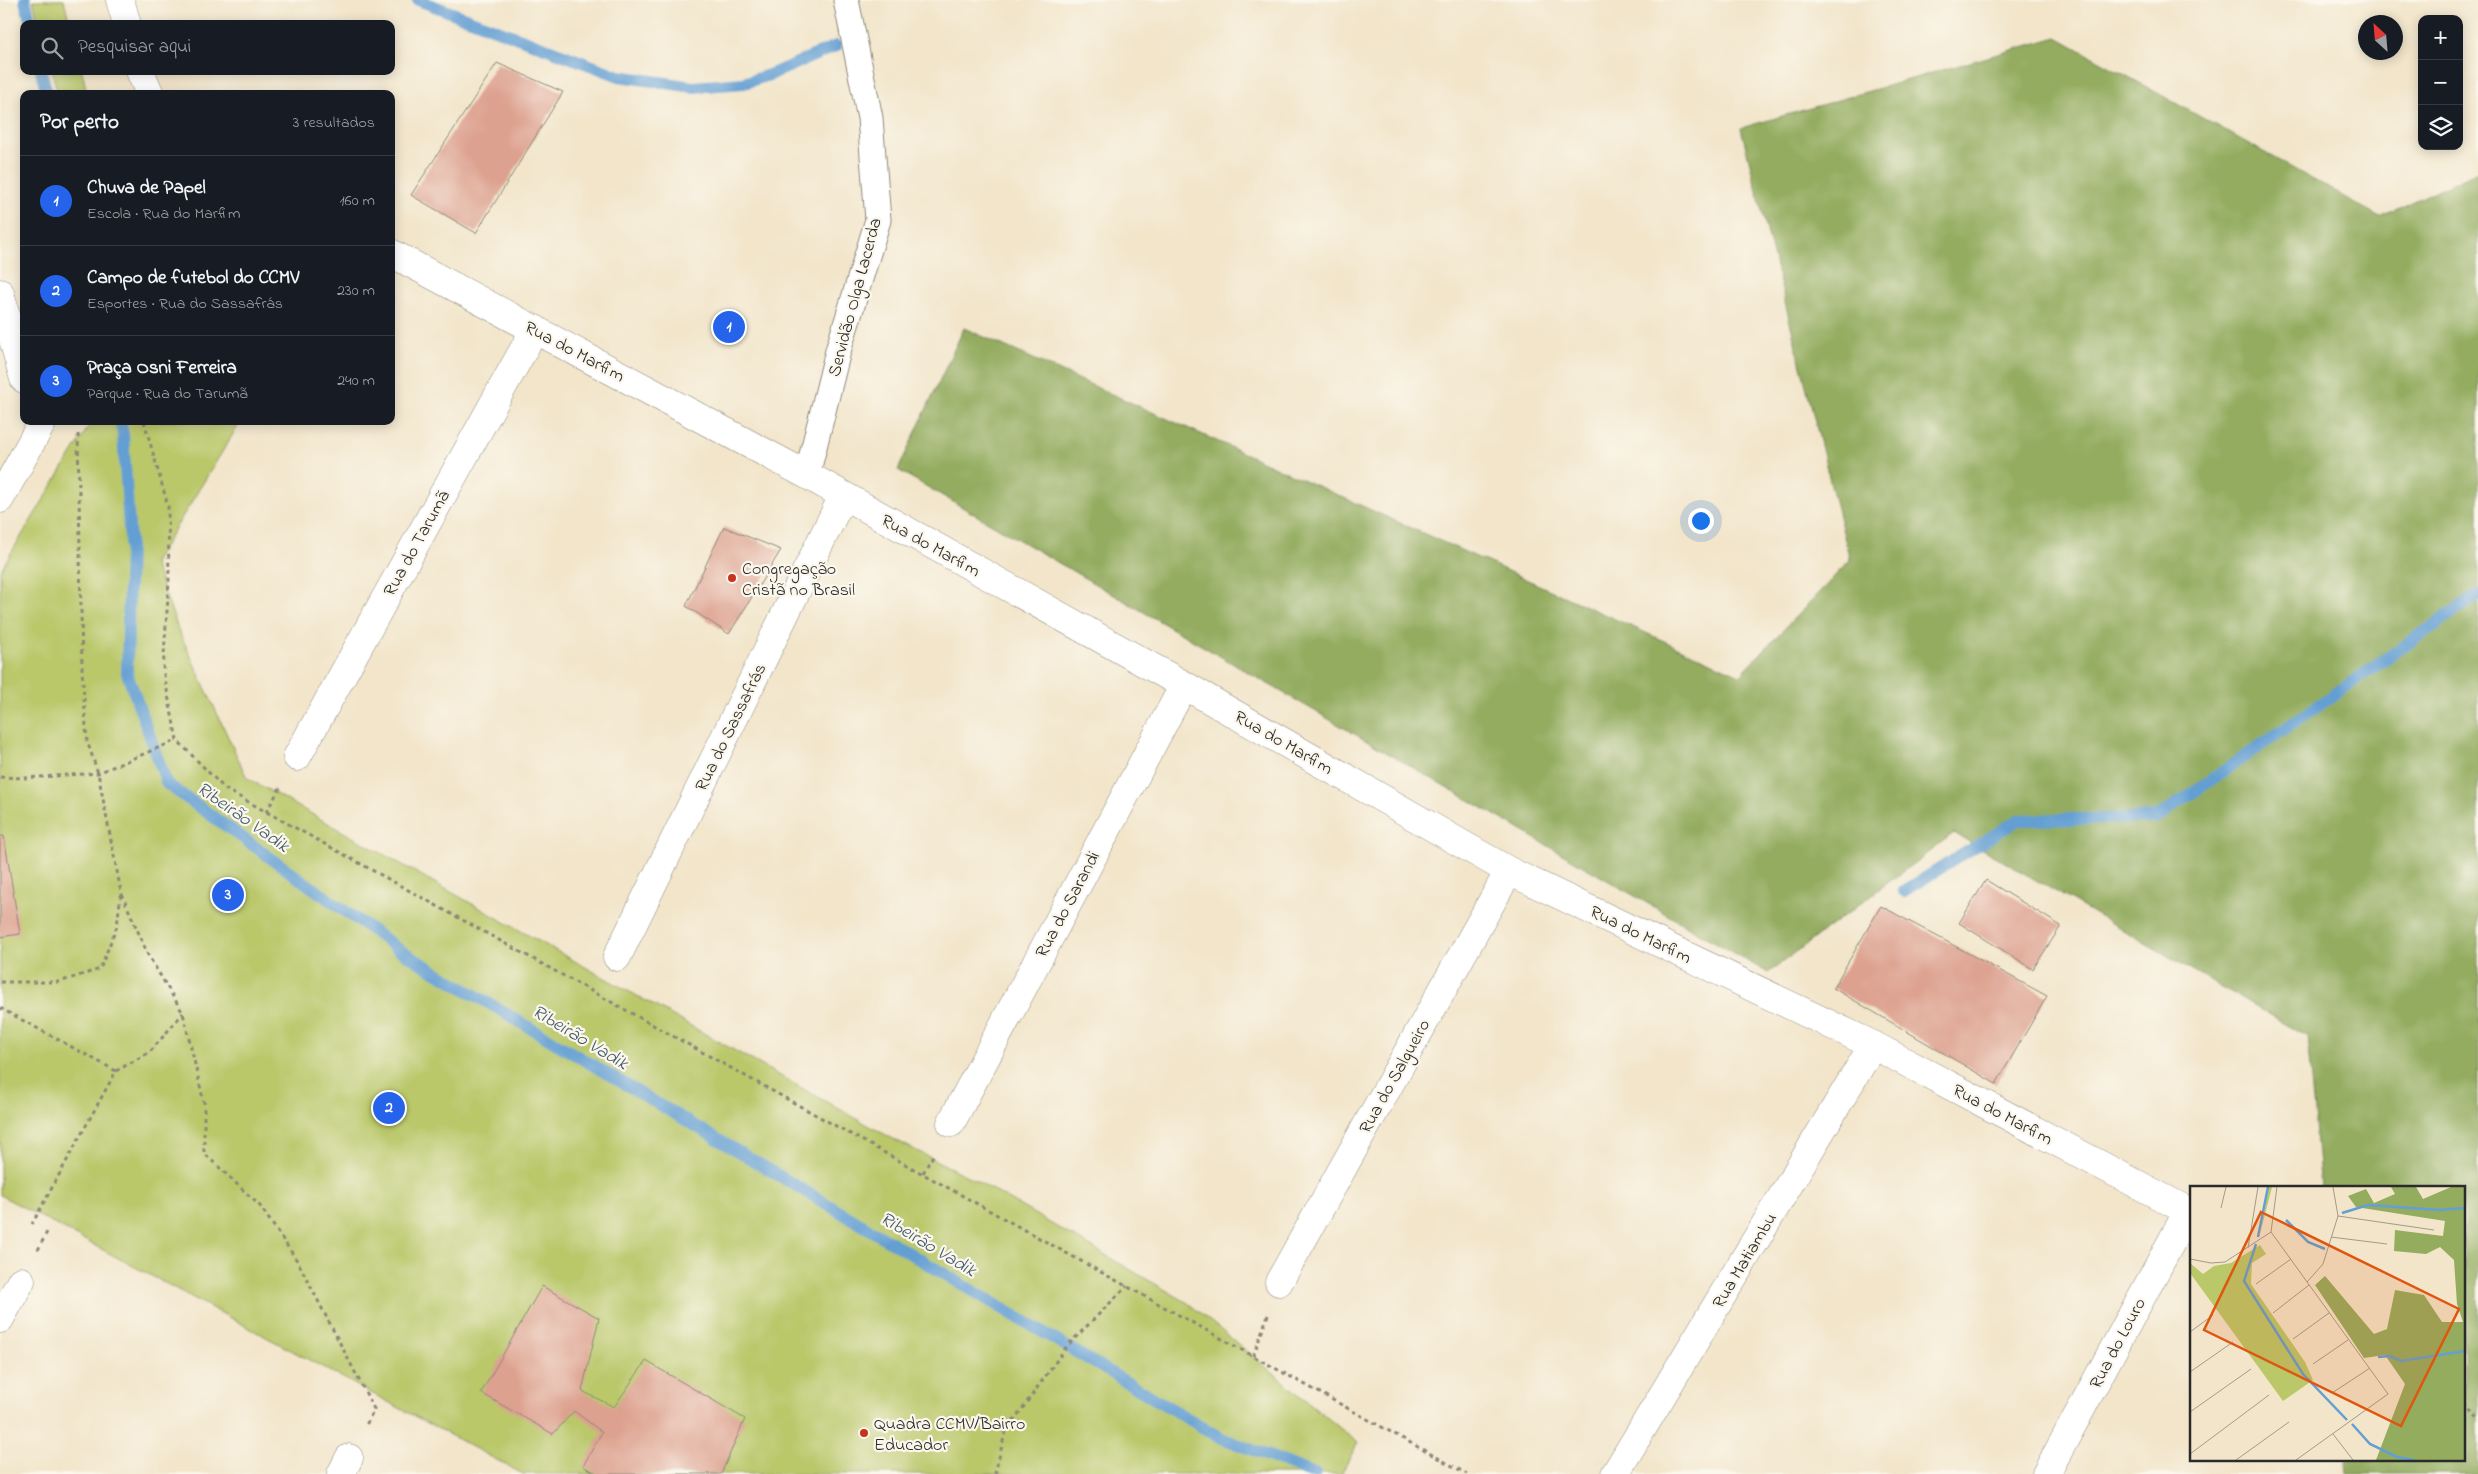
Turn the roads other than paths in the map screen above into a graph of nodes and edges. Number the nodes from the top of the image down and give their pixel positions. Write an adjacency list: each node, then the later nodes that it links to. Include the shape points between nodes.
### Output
1 (120, 0): 3 (street)
2 (846, 0): 11 (lane, Servidão Olga Lacerda, via 870,118 878,220 838,351)
3 (126, 20)
4 (142, 75): 5 (street)
5 (148, 90)
6 (395, 255): 8 (street, Rua do Marfim)
7 (0, 292): 9 (street)
8 (535, 329): 11 (street, Rua do Marfim); 15 (street, Rua do Tarumã)
9 (20, 364)
10 (38, 425): 13 (street)
11 (807, 475): 12 (street, Rua do Marfim)
12 (843, 496): 14 (street, Rua do Marfim); 17 (street, Rua do Sassafrás)
13 (0, 498)
14 (1184, 685): 16 (street, Rua do Marfim); 19 (street, Rua do Sarandi)
15 (297, 757)
16 (1509, 871): 18 (street, Rua do Marfim); 22 (street, Rua do Salgueiro)
17 (617, 957)
18 (1873, 1045): 20 (street, Rua do Marfim); 24 (street, Rua Matiambu)
19 (951, 1123)
20 (2188, 1211): 25 (street, Rua do Louro)
21 (21, 1281): 23 (street)
22 (1280, 1282)
23 (0, 1319)
24 (1615, 1474)
25 (2046, 1474)

